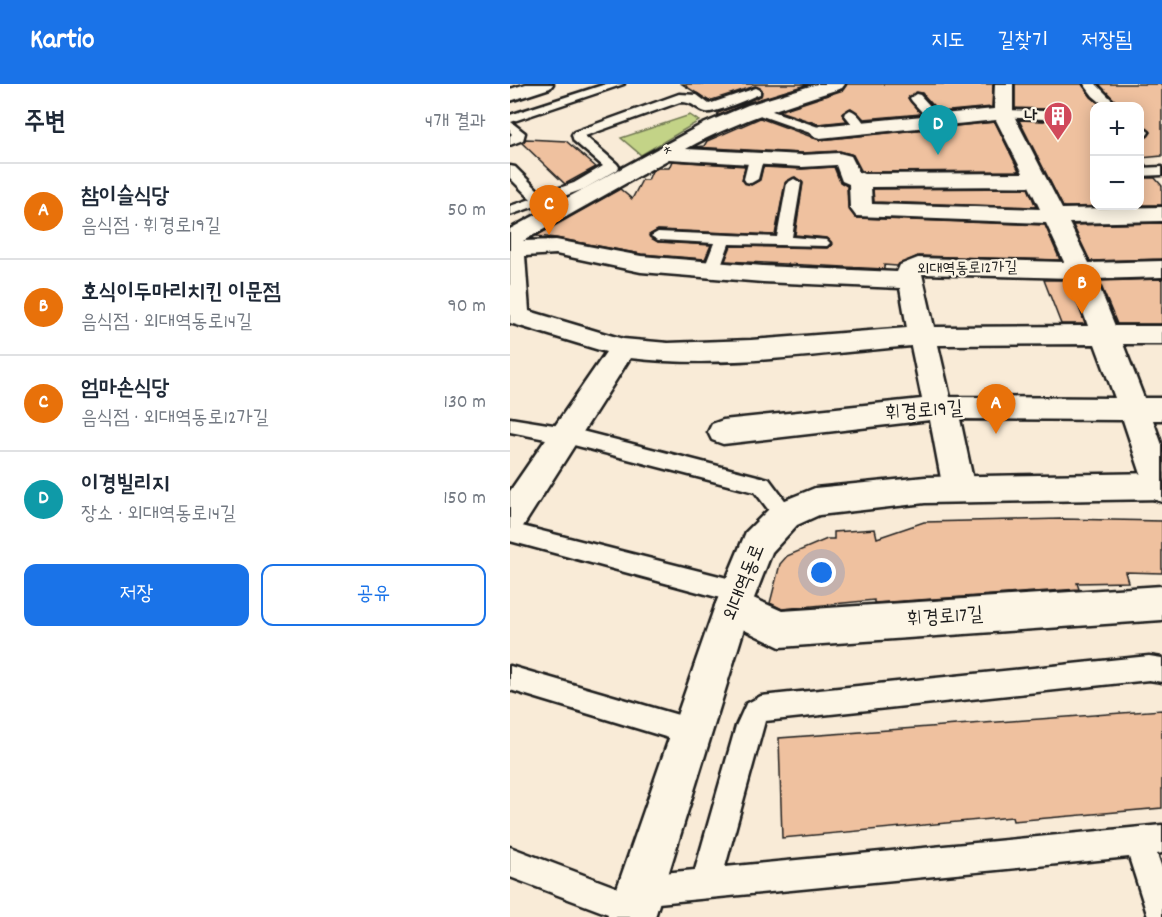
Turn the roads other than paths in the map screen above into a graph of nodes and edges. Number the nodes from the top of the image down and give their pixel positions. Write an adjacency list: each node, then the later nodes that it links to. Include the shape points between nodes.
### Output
1 (544, 84): 7 (street)
2 (618, 84): 13 (lane)
3 (743, 84): 25 (lane, via 756,92 708,109 693,98 679,98 580,133 579,138 612,167 579,186)
4 (836, 84): 10 (street, ㅊ)
5 (1004, 84): 11 (street)
6 (1090, 84): 9 (lane)
7 (510, 95)
8 (916, 98): 14 (lane)
9 (1107, 102)
10 (755, 109): 16 (lane); 18 (street, ㅊ)
11 (1003, 114): 12 (lane); 14 (street); 22 (street)
12 (1044, 115)
13 (510, 119)
14 (935, 119): 16 (street, via 855,120)
15 (510, 126): 17 (lane, via 519,134)
16 (820, 132)
17 (510, 141)
18 (667, 152): 23 (street, via 754,169 843,159 848,175); 33 (street, ㅊ)
19 (1144, 159): 21 (lane)
20 (510, 170): 25 (lane)
21 (1152, 172)
22 (1037, 179): 23 (street); 28 (street)
23 (860, 181): 28 (street, via 864,210)
24 (794, 183): 31 (lane)
25 (540, 200): 26 (lane)
26 (510, 211)
27 (1162, 214): 28 (street)
28 (1054, 216): 36 (street)
29 (658, 236): 30 (lane)
30 (723, 239): 31 (lane); 34 (lane)
31 (784, 242): 32 (lane)
32 (822, 243)
33 (511, 244): 34 (street, 외대역동로12가길, via 556,247 628,263); 38 (street)
34 (712, 269): 37 (street, 외대역동로12가길)
35 (1162, 269): 36 (street, 외대역동로12가길)
36 (1080, 270): 37 (street, 외대역동로12가길, via 918,267 909,270); 41 (street)
37 (910, 280): 40 (street)
38 (513, 317): 42 (street)
39 (1162, 335): 41 (street)
40 (922, 336): 41 (street); 42 (street, via 751,350 668,353); 43 (street)
41 (1107, 337): 44 (street)
42 (623, 348): 47 (street)
43 (940, 408): 44 (street, 휘경로19길); 46 (street, 휘경로19길); 49 (street, via 948,428)
44 (1148, 409): 48 (street)
45 (510, 425): 47 (lane)
46 (723, 432)
47 (566, 435): 50 (lane, via 762,485); 51 (street)
48 (1162, 487): 49 (street, 외대역동로)
49 (959, 489): 50 (street, 외대역동로, via 816,502)
50 (785, 515): 53 (street, 외대역동로, via 758,543)
51 (510, 518)
52 (510, 532): 53 (lane)
53 (736, 599): 54 (street, 휘경로17길, via 780,629); 57 (street, 외대역동로)
54 (1162, 603)
55 (1162, 670): 60 (lane, via 1149,668 761,709 749,726)
56 (510, 678): 57 (lane)
57 (692, 732): 61 (street, 외대역동로)
58 (1150, 840): 60 (lane); 62 (lane)
59 (510, 862): 61 (lane)
60 (706, 884): 61 (lane)
61 (636, 905)
62 (1162, 915)

